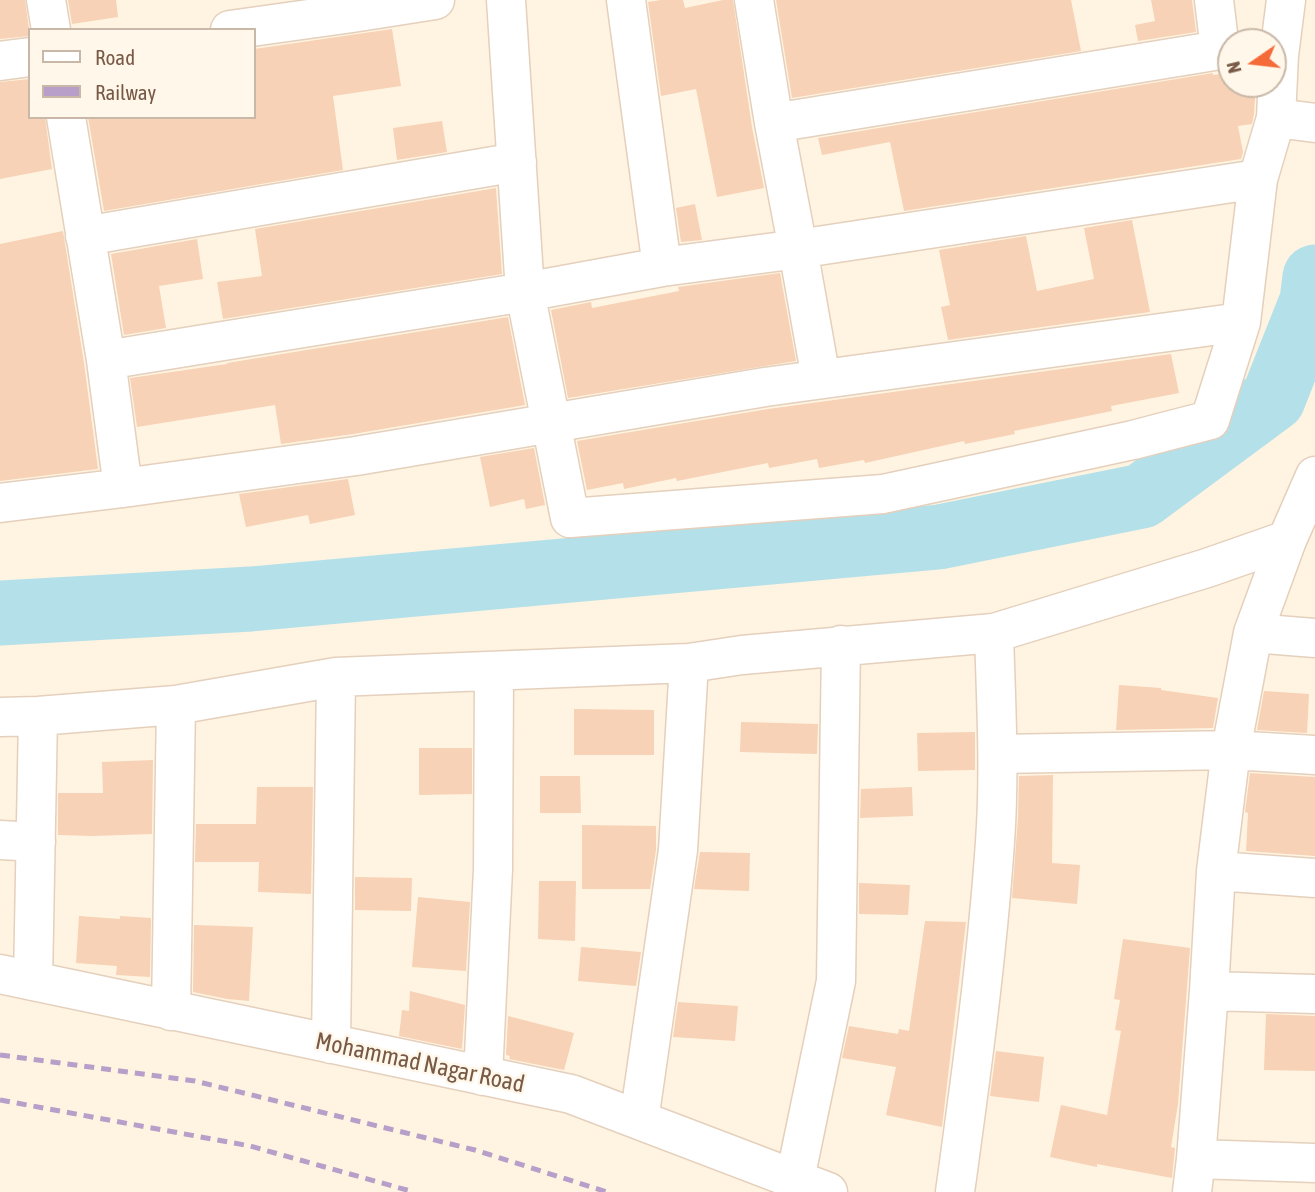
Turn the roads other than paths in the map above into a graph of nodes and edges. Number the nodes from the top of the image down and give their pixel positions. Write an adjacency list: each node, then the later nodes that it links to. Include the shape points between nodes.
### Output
1 (46, 0): 9 (street)
2 (435, 0): 8 (street)
3 (506, 0): 21 (street)
4 (626, 0): 25 (street)
5 (754, 0): 19 (street)
6 (1214, 0): 11 (street)
7 (1286, 0): 12 (street)
8 (351, 7): 10 (street)
9 (51, 28)
10 (241, 28)
11 (1221, 28)
12 (1281, 28)
13 (1217, 51): 19 (street)
14 (28, 57): 15 (street)
15 (0, 61)
16 (1276, 98): 17 (street)
17 (1276, 118): 20 (street); 22 (street)
18 (65, 119): 23 (street)
19 (774, 122): 24 (street)
20 (1314, 123)
21 (517, 162): 23 (street); 26 (street)
22 (1258, 179): 24 (street); 27 (street)
23 (85, 236): 28 (street)
24 (798, 249): 25 (street); 29 (street)
25 (662, 267): 26 (street)
26 (525, 292): 28 (street); 30 (street)
27 (1241, 322): 29 (street); 30 (street, via 1210,420 883,494 570,517)
28 (106, 360): 32 (street)
29 (821, 379): 30 (street)
30 (551, 423): 32 (street)
31 (1315, 476): 34 (street)
32 (123, 488): 33 (street)
33 (0, 503)
34 (1287, 540): 35 (street); 36 (street)
35 (994, 633): 38 (street); 46 (street)
36 (1253, 633): 37 (street); 45 (street)
37 (1315, 638)
38 (841, 645): 39 (street); 60 (street, via 836,981)
39 (689, 663): 40 (street); 57 (street, via 678,850)
40 (494, 672): 41 (street); 56 (street, via 493,869)
41 (337, 677): 42 (street); 55 (street)
42 (176, 705): 43 (street); 54 (street)
43 (38, 716): 44 (street); 48 (street)
44 (0, 717)
45 (1231, 750): 46 (street); 47 (street); 49 (street)
46 (998, 754): 61 (street, via 992,882)
47 (1315, 755)
48 (18, 841): 51 (street)
49 (1216, 871): 50 (street); 52 (street)
50 (1315, 878)
51 (17, 978): 54 (street, Mohammad Nagar Road)
52 (1209, 992): 53 (street); 59 (street)
53 (1315, 994)
54 (171, 1010): 55 (street, Mohammad Nagar Road)
55 (331, 1044): 56 (street, Mohammad Nagar Road)
56 (483, 1076): 57 (street, Mohammad Nagar Road, via 571,1094)
57 (639, 1120): 60 (street, Mohammad Nagar Road)
58 (1315, 1163): 59 (street)
59 (1194, 1175)
60 (811, 1186)
61 (955, 1192)

